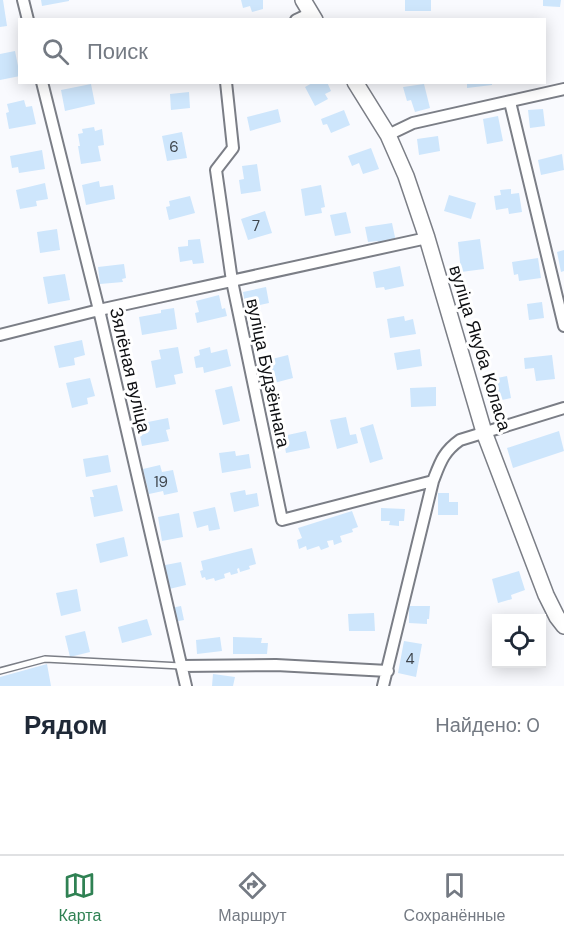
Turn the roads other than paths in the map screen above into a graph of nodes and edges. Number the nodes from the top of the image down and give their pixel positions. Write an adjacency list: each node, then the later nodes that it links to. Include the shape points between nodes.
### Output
1 (23, 0): 2 (street)
2 (28, 18)
3 (42, 84): 11 (street, Зялёная вуліца)
4 (226, 84): 10 (street, вуліца Будзённага, via 233,147 216,170)
5 (356, 84): 8 (main road, вуліца Якуба Коласа)
6 (564, 89): 7 (street)
7 (510, 102): 8 (street, via 413,123); 12 (street)
8 (388, 135): 9 (main road, вуліца Якуба Коласа)
9 (427, 238): 10 (street); 15 (main road, вуліца Якуба Коласа)
10 (232, 282): 11 (street); 16 (street, вуліца Будзённага, via 282,520)
11 (99, 310): 13 (street); 18 (street, Зялёная вуліца)
12 (564, 326)
13 (0, 335)
14 (564, 408): 15 (street)
15 (484, 432): 16 (street, via 449,448); 17 (main road, вуліца Якуба Коласа, via 546,595)
16 (433, 481): 20 (street)
17 (564, 626)
18 (181, 666): 19 (lane, via 45,659); 20 (street, via 276,665); 21 (street, Зялёная вуліца)
19 (0, 671)
20 (388, 671): 22 (street)
21 (186, 686)
22 (383, 686)

